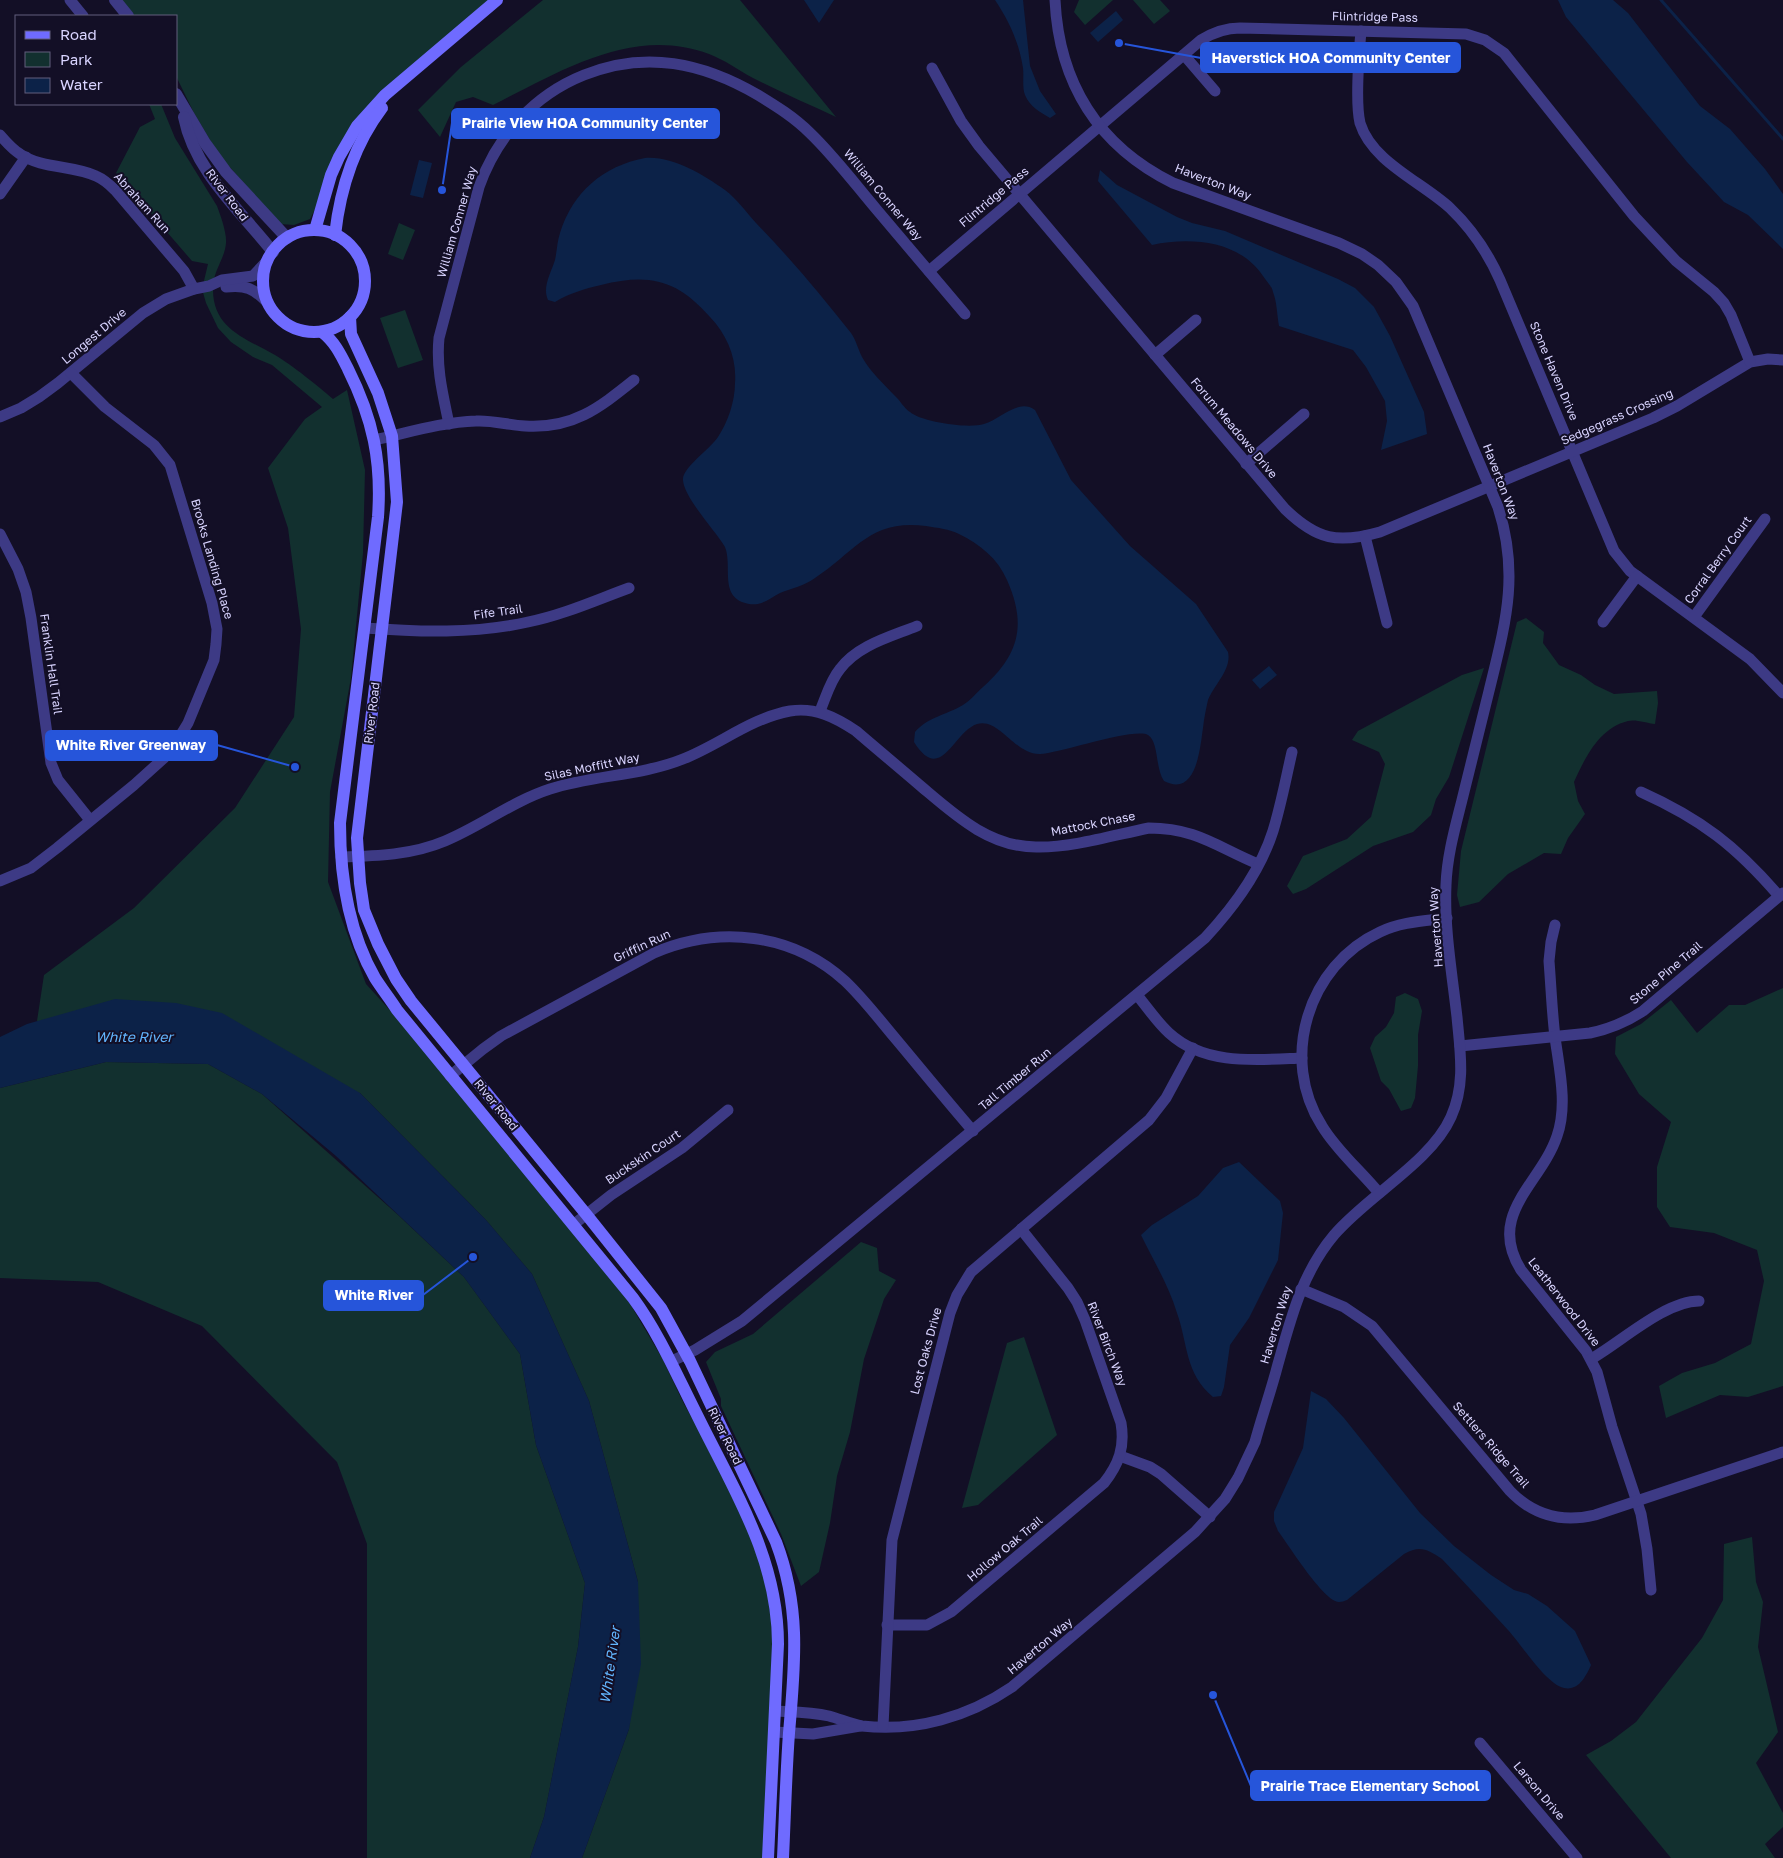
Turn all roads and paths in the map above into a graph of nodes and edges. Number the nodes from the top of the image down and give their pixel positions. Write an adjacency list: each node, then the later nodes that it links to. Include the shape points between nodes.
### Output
1 (70, 0): 5 (street)
2 (115, 0): 6 (street)
3 (497, 0): 10 (main road)
4 (1055, 0): 13 (street, Haverton Way, via 1059,41 1065,61 1078,94)
5 (82, 15)
6 (127, 15)
7 (1360, 31): 8 (street, Flintridge Pass, via 1227,28 1201,40); 32 (street, Flintridge Pass, via 1466,34 1500,49 1650,234 1724,303); 40 (street, Stone Haven Drive, via 1358,107 1366,137 1382,156 1450,208 1484,250 1500,280)
8 (1184, 55): 11 (street); 13 (street, Flintridge Pass)
9 (932, 68): 17 (street, Forum Meadows Drive, via 968,131)
10 (401, 82): 18 (main road, via 368,112 348,140 331,175); 19 (main road, via 359,144 347,175)
11 (1215, 91)
12 (179, 100): 20 (street, River Road, via 226,172); 21 (street, River Road, via 193,143 215,183)
13 (1100, 126): 17 (street, Flintridge Pass); 42 (street, Haverton Way, via 1128,154 1157,175 1339,243 1370,259 1388,274 1402,289 1417,314)
14 (0, 135): 15 (street, Abraham Run)
15 (26, 157): 16 (street); 24 (street, Abraham Run, via 97,176 106,182 184,271)
16 (0, 194)
17 (1019, 194): 22 (street, Flintridge Pass); 30 (street, Forum Meadows Drive)
18 (315, 230): 19 (main road); 20 (main road)
19 (335, 235): 27 (main road, via 357,254 364,272 361,301)
20 (287, 238): 21 (main road)
21 (270, 256): 23 (street, Longest Drive, via 253,276 222,280); 25 (main road, via 263,282)
22 (929, 271): 26 (street, William Conner Way); 37 (street, William Conner Way, via 818,140 766,100 730,80 687,65 645,62 604,68 569,81 534,106 507,134 487,168 439,338 438,375)
23 (209, 286): 24 (street, Longest Drive); 25 (street, Longest Drive, via 245,287 257,292)
24 (194, 289): 33 (street, Longest Drive, via 166,299 143,313)
25 (267, 302): 29 (main road, via 278,318 294,328)
26 (965, 314)
27 (350, 317): 29 (main road); 38 (main road, River Road, via 351,334 378,393)
28 (1196, 320): 30 (street)
29 (322, 332): 39 (main road, River Road, via 332,340 352,378)
30 (1155, 355): 41 (street, Forum Meadows Drive)
31 (1783, 360): 32 (street)
32 (1750, 362): 40 (street, Sedgegrass Crossing, via 1666,412)
33 (71, 373): 36 (street, Longest Drive, via 21,408); 58 (street, Brooks Landing Place, via 105,408 154,445 170,465 217,629 214,660 177,741 164,758)
34 (634, 380): 37 (street, via 594,410 561,424 524,426 475,420)
35 (1304, 414): 41 (street)
36 (0, 416)
37 (449, 424): 38 (street)
38 (392, 436): 39 (street); 53 (main road, River Road, via 397,502)
39 (374, 440): 52 (main road, River Road, via 380,494)
40 (1572, 452): 42 (street, Sedgegrass Crossing); 46 (street, Stone Haven Drive, via 1614,551)
41 (1246, 464): 45 (street, Forum Meadows Drive, via 1285,510 1309,530 1333,538)
42 (1489, 486): 45 (street, Forum Meadows Drive); 64 (street, Haverton Way, via 1505,532 1509,567 1508,604 1451,842 1446,884)
43 (1765, 519): 48 (street, Corral Berry Court)
44 (0, 534): 58 (street, Franklin Hall Trail, via 26,592 51,763 58,780)
45 (1365, 536): 50 (street)
46 (1637, 576): 48 (street, Stone Haven Drive); 49 (street)
47 (629, 588): 53 (street, Fife Trail, via 529,622 475,630)
48 (1694, 617): 54 (street, Stone Haven Drive, via 1750,659)
49 (1603, 622)
50 (1388, 623)
51 (917, 626): 55 (street, via 873,644 846,662 830,686)
52 (364, 628): 53 (street, Fife Trail); 59 (main road, River Road, via 342,808)
53 (382, 629): 60 (main road, River Road, via 359,814)
54 (1783, 693)
55 (820, 711): 60 (street, Silas Moffitt Way, via 789,711 775,715 682,759 540,793 458,836 424,849); 61 (street, Mattock Chase, via 856,730 966,824 989,837 1035,847 1058,846 1163,828 1191,833)
56 (1292, 752): 61 (street, Tall Timber Run, via 1272,832)
57 (1641, 792): 63 (street, via 1712,831)
58 (90, 820): 62 (street, Brooks Landing Place, via 31,868)
59 (341, 857): 60 (street, Silas Moffitt Way); 72 (main road, River Road, via 354,928 375,978)
60 (358, 857): 71 (main road, River Road, via 364,910 383,956 411,1001)
61 (1258, 864): 66 (street, Tall Timber Run, via 1220,922)
62 (0, 881)
63 (1781, 895): 67 (street, Stone Pine Trail, via 1633,1018 1601,1030)
64 (1447, 918): 68 (street, Haverton Way); 70 (street, via 1396,926 1379,932 1346,953 1330,970 1313,1000)
65 (1555, 925): 67 (street, Leatherwood Drive, via 1549,961)
66 (1136, 995): 69 (street, via 1170,1033); 74 (street, Tall Timber Run)
67 (1555, 1036): 68 (street, Stone Pine Trail); 82 (street, Leatherwood Drive, via 1562,1098 1560,1125 1550,1153 1516,1206 1509,1236 1513,1256 1521,1270)
68 (1460, 1046): 75 (street, Haverton Way, via 1460,1090 1446,1127 1430,1147)
69 (1193, 1048): 70 (street, via 1219,1057 1247,1061); 78 (street, Lost Oaks Drive, via 1166,1098 1149,1120)
70 (1302, 1058): 75 (street, via 1305,1086 1322,1126)
71 (464, 1065): 72 (street, Griffin Run); 74 (street, Griffin Run, via 501,1036 667,947 716,937 752,937 799,950 846,982); 76 (main road, River Road)
72 (450, 1076): 77 (main road, River Road)
73 (728, 1110): 76 (street, Buckskin Court, via 682,1148)
74 (973, 1131): 81 (street, Tall Timber Run, via 742,1322)
75 (1379, 1193): 79 (street, Haverton Way, via 1333,1237 1312,1266)
76 (586, 1214): 77 (street, Buckskin Court); 81 (main road, River Road, via 655,1300)
77 (573, 1225): 83 (main road, River Road, via 641,1308)
78 (1021, 1229): 85 (street, River Birch Way, via 1068,1288 1085,1320 1121,1423); 89 (street, Lost Oaks Drive, via 971,1272 950,1313 892,1540)
79 (1301, 1289): 86 (street, Settlers Ridge Trail, via 1344,1307 1372,1326 1510,1491 1526,1505 1548,1516 1574,1519); 87 (street, Haverton Way, via 1255,1442 1238,1478)
80 (1699, 1301): 82 (street, via 1685,1302 1666,1310)
81 (686, 1355): 83 (street, Tall Timber Run); 91 (main road, River Road, via 785,1567 794,1618)
82 (1591, 1359): 86 (street, Leatherwood Drive)
83 (672, 1361): 90 (main road, River Road, via 747,1517 772,1582 778,1619)
84 (1783, 1452): 86 (street, Settlers Ridge Trail)
85 (1120, 1456): 87 (street, via 1161,1474); 89 (street, Hollow Oak Trail, via 1104,1483 951,1612 927,1625)
86 (1637, 1501): 88 (street, Leatherwood Drive)
87 (1210, 1517): 93 (street, Haverton Way, via 1155,1567 997,1697 945,1719 900,1727)
88 (1651, 1590)
89 (887, 1626): 93 (street, Lost Oaks Drive)
90 (775, 1711): 91 (street, Haverton Way); 94 (main road, River Road)
91 (792, 1712): 92 (street, Haverton Way, via 828,1716); 95 (main road, River Road)
92 (861, 1726): 93 (street, Haverton Way); 95 (street, Haverton Way, via 826,1733)
93 (883, 1726)
94 (774, 1732): 95 (street, Haverton Way); 97 (main road, River Road)
95 (790, 1733): 98 (main road, River Road)
96 (1480, 1742): 99 (street, Larson Drive)
97 (768, 1858)
98 (783, 1858)
99 (1577, 1858)

